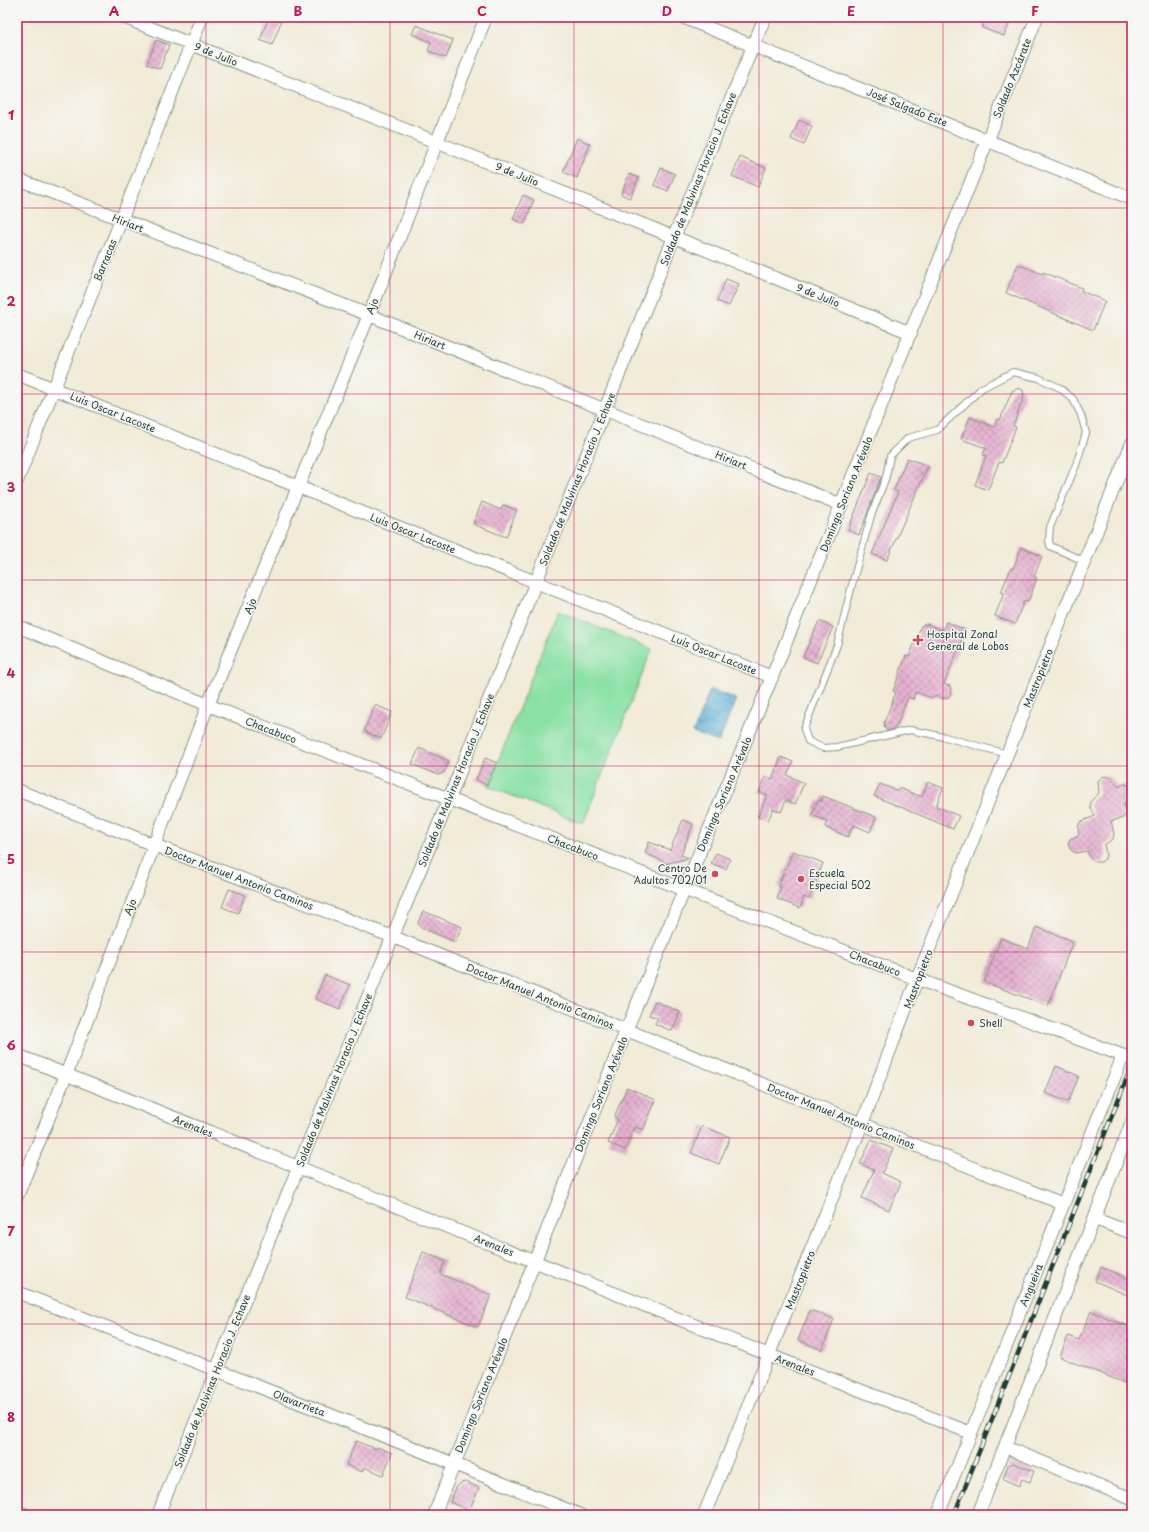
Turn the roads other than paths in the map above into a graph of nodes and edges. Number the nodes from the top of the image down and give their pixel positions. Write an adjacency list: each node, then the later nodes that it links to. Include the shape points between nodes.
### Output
1 (123, 17): 7 (street, 9 de Julio)
2 (202, 17): 7 (street, Barracas)
3 (486, 17): 10 (street, Ajo)
4 (682, 17): 8 (street, José Salgado Este)
5 (765, 17): 8 (street, Soldado de Malvinas Horacio J. Echave)
6 (1037, 17): 9 (street, Soldado Azcárate)
7 (191, 44): 10 (street, 9 de Julio); 13 (street, Barracas)
8 (753, 45): 9 (street, José Salgado Este); 14 (street, Soldado de Malvinas Horacio J. Echave)
9 (987, 140): 12 (street, José Salgado Este); 16 (street, Domingo Soriano Arévalo)
10 (437, 142): 14 (street, 9 de Julio); 15 (street, Ajo)
11 (17, 179): 13 (street, Hiriart)
12 (1132, 199)
13 (121, 220): 15 (street, Hiriart); 18 (street, Barracas)
14 (674, 237): 16 (street, 9 de Julio); 19 (street, Soldado de Malvinas Horacio J. Echave)
15 (369, 315): 19 (street, Hiriart); 22 (street, Ajo)
16 (911, 333): 23 (street, Domingo Soriano Arévalo)
17 (17, 374): 18 (street, Luis Oscar Lacoste)
18 (54, 389): 21 (street, Barracas); 22 (street, Luis Oscar Lacoste)
19 (604, 409): 23 (street, Hiriart); 25 (street, Soldado de Malvinas Horacio J. Echave)
20 (1132, 443): 24 (street, Mastropietro)
21 (17, 481)
22 (299, 486): 25 (street, Luis Oscar Lacoste); 28 (street, Ajo)
23 (842, 505): 27 (street, Domingo Soriano Arévalo)
24 (1084, 561): 29 (street, Mastropietro); 29 (lane, via 1050,546 1049,540 1050,527 1076,465 1086,433 1082,414 1073,399 1060,388 1040,378 1013,372 982,388 937,430 908,438 890,456 836,645 804,729 808,741 823,748 910,730)
25 (536, 583): 27 (street, Luis Oscar Lacoste); 31 (street, Soldado de Malvinas Horacio J. Echave)
26 (17, 626): 28 (street, Chacabuco)
27 (772, 677): 33 (street, Domingo Soriano Arévalo)
28 (208, 705): 31 (street, Chacabuco); 32 (street, Ajo)
29 (1008, 754): 35 (street, Mastropietro)
30 (17, 790): 32 (street, Doctor Manuel Antonio Caminos)
31 (449, 799): 33 (street, Chacabuco); 34 (street, Soldado de Malvinas Horacio J. Echave)
32 (154, 845): 34 (street, Doctor Manuel Antonio Caminos); 39 (street, Ajo)
33 (683, 890): 35 (street, Chacabuco); 36 (street, Domingo Soriano Arévalo)
34 (393, 937): 36 (street, Doctor Manuel Antonio Caminos); 42 (street, Soldado de Malvinas Horacio J. Echave)
35 (917, 979): 38 (street, Chacabuco); 41 (street, Mastropietro)
36 (626, 1030): 41 (street, Doctor Manuel Antonio Caminos); 47 (street, Domingo Soriano Arévalo)
37 (17, 1055): 39 (street, Arenales)
38 (1128, 1058): 44 (street, Angueira)
39 (66, 1075): 42 (street, Arenales); 43 (street, Ajo)
40 (1132, 1122): 45 (street)
41 (862, 1124): 44 (street, Doctor Manuel Antonio Caminos); 49 (street, Mastropietro)
42 (298, 1168): 47 (street, Arenales); 50 (street, Soldado de Malvinas Horacio J. Echave)
43 (17, 1196)
44 (1063, 1204): 51 (street, Angueira)
45 (1095, 1219): 46 (street); 52 (street)
46 (1132, 1233)
47 (534, 1261): 49 (street, Arenales); 53 (street, Domingo Soriano Arévalo)
48 (17, 1292): 50 (street, Olavarrieta)
49 (770, 1355): 51 (street, Arenales); 60 (street, Mastropietro)
50 (216, 1371): 53 (street, Olavarrieta); 57 (street, Soldado de Malvinas Horacio J. Echave)
51 (971, 1434): 61 (street, Angueira)
52 (1005, 1447): 54 (street); 62 (street)
53 (454, 1463): 58 (street, Domingo Soriano Arévalo); 59 (street, Olavarrieta)
54 (1132, 1499)
55 (17, 1511): 56 (street)
56 (27, 1515)
57 (158, 1515)
58 (434, 1515)
59 (580, 1515)
60 (704, 1515)
61 (938, 1515)
62 (978, 1515)

